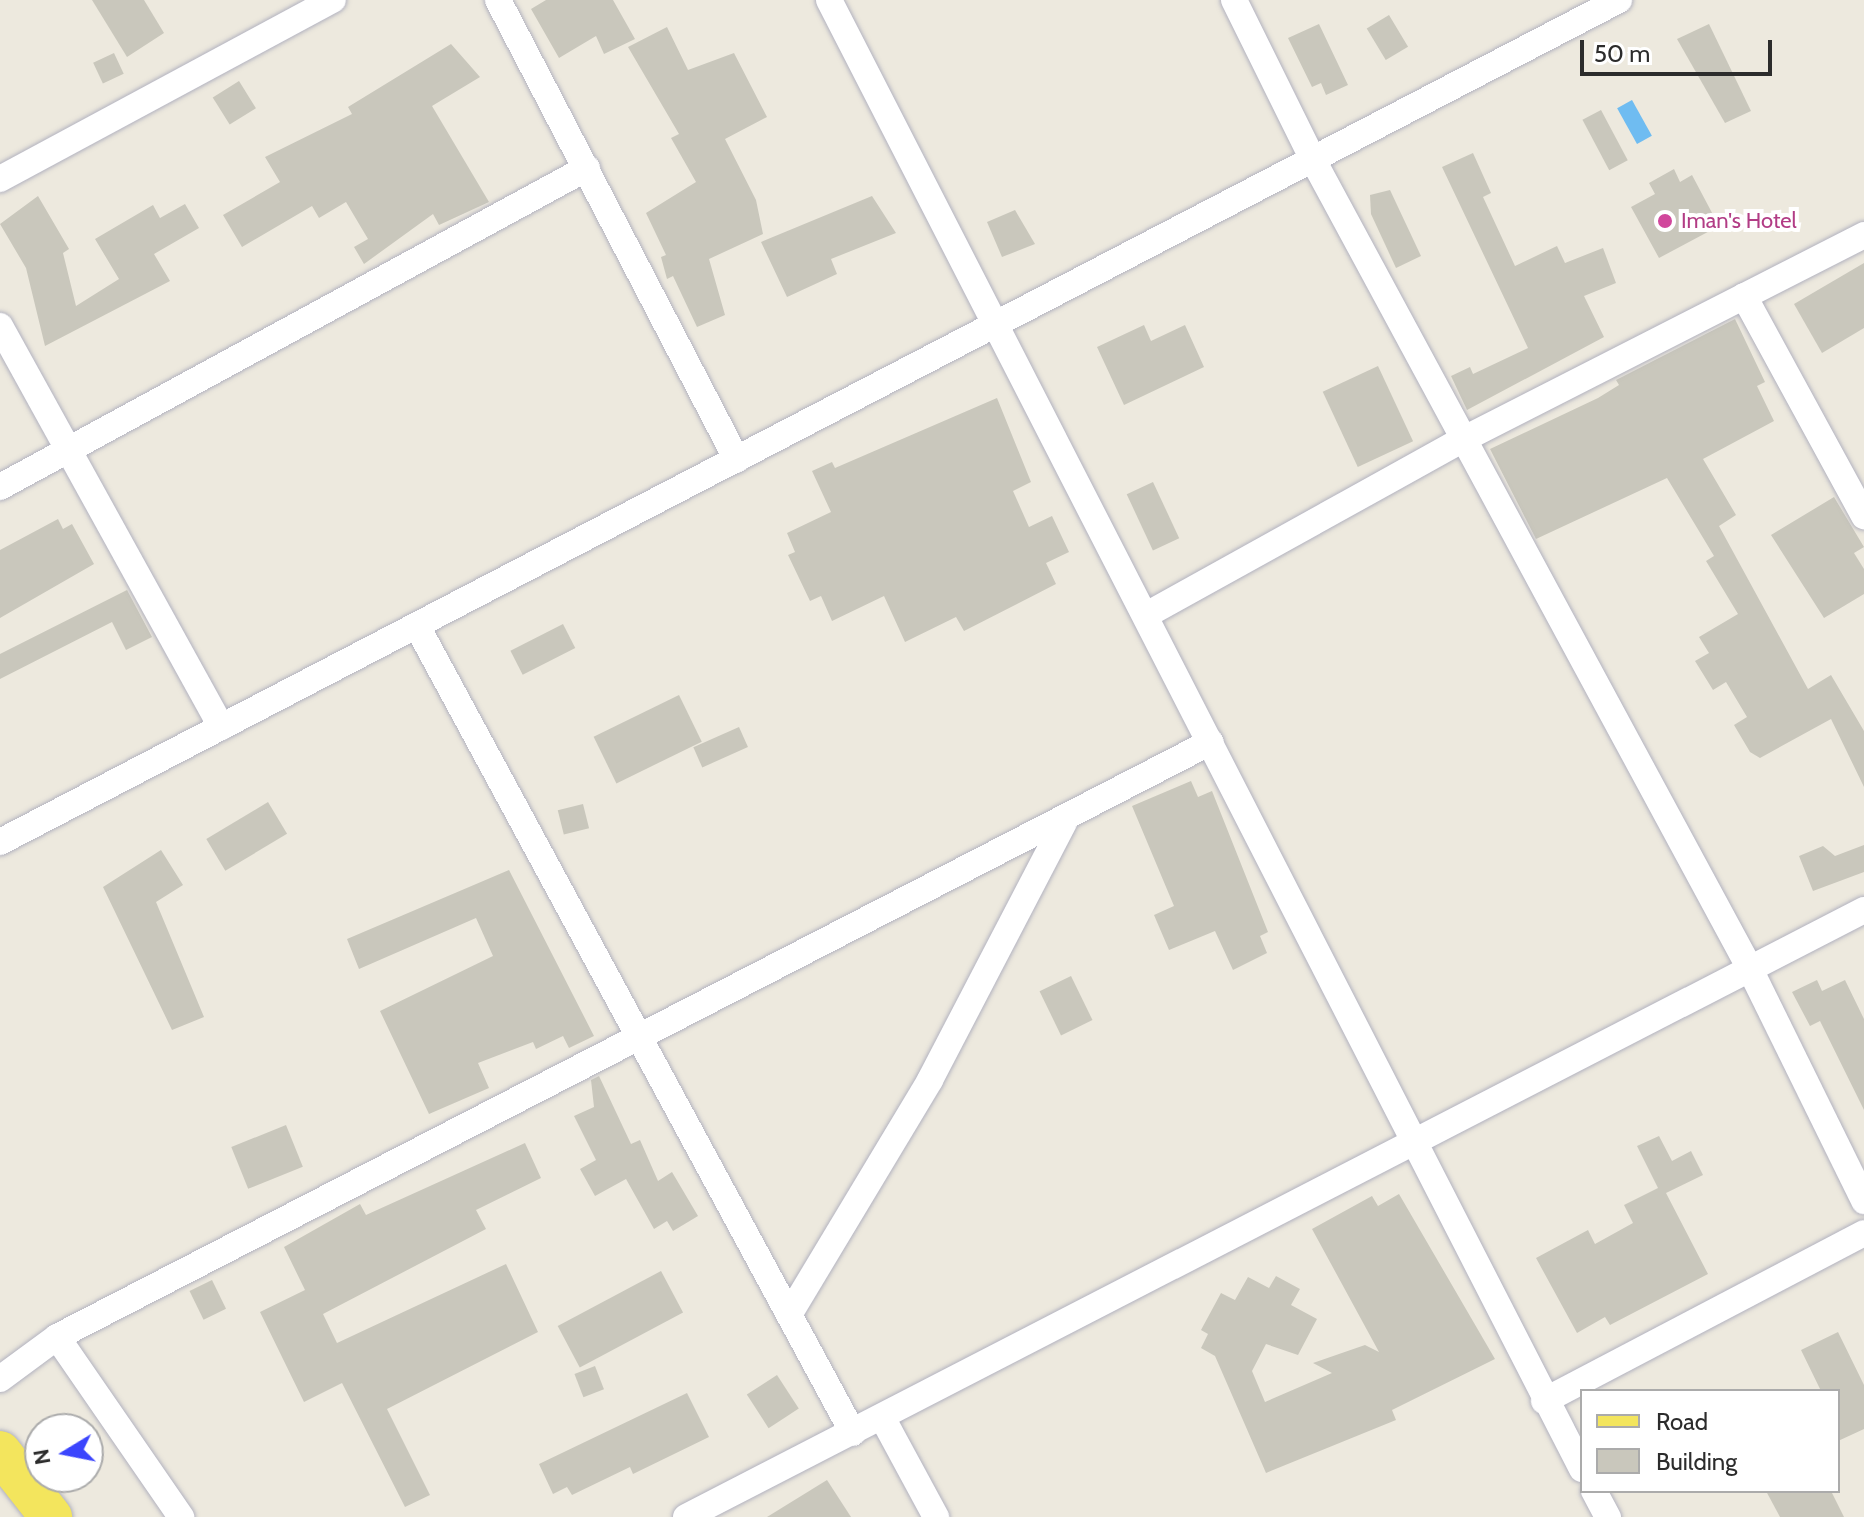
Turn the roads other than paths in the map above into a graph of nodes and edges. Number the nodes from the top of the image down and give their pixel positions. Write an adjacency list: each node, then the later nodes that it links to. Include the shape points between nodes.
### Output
1 (333, 0): 8 (street)
2 (498, 0): 7 (street)
3 (829, 0): 11 (street)
4 (1234, 0): 6 (street)
5 (1619, 0): 6 (street)
6 (1312, 158): 11 (street); 13 (street)
7 (587, 168): 14 (street); 15 (street)
8 (0, 179)
9 (1864, 235): 10 (street)
10 (1744, 296): 13 (street); 17 (street)
11 (994, 324): 15 (street); 18 (street)
12 (0, 326): 14 (street)
13 (1464, 439): 18 (street); 25 (street)
14 (71, 449): 16 (street); 20 (street)
15 (737, 460): 19 (street)
16 (0, 487)
17 (1864, 516)
18 (1148, 614): 21 (street)
19 (417, 626): 20 (street); 26 (street)
20 (221, 727): 23 (street)
21 (1211, 742): 22 (street); 27 (street)
22 (1064, 823): 26 (street); 30 (street, via 930,1080)
23 (0, 842)
24 (1864, 910): 25 (street)
25 (1749, 967): 27 (street); 28 (street)
26 (640, 1034): 30 (street); 31 (street)
27 (1414, 1135): 33 (street); 34 (street)
28 (1864, 1201)
29 (1864, 1233): 33 (street)
30 (792, 1310): 35 (street)
31 (57, 1337): 32 (street); 40 (street)
32 (0, 1379)
33 (1544, 1401): 37 (street)
34 (882, 1417): 35 (street); 42 (street)
35 (853, 1433): 41 (street)
36 (0, 1452): 39 (main road)
37 (1580, 1465)
38 (1595, 1493): 43 (street)
39 (51, 1517)
40 (181, 1517)
41 (686, 1517)
42 (936, 1517)
43 (1608, 1517)

